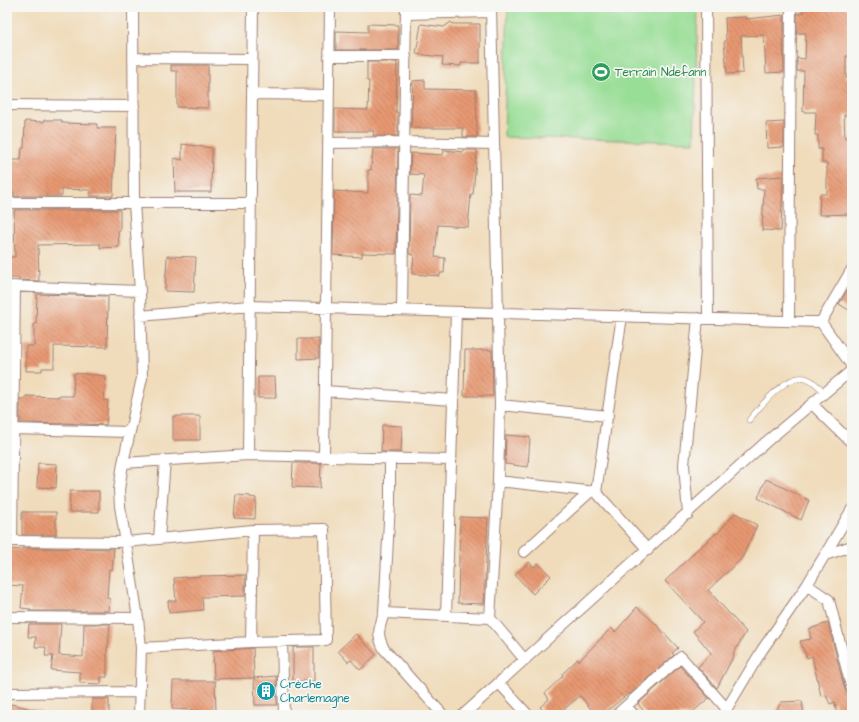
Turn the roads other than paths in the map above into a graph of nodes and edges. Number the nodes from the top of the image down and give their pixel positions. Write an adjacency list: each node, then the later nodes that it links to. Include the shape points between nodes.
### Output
1 (133, 7): 10 (street)
2 (253, 7): 11 (street)
3 (330, 7): 8 (street)
4 (706, 7): 32 (street)
5 (791, 7): 33 (street)
6 (406, 10): 7 (street); 9 (street)
7 (491, 10): 18 (street)
8 (329, 56): 9 (street); 13 (street)
9 (406, 56): 16 (street)
10 (133, 58): 11 (street); 15 (street)
11 (252, 59): 12 (street)
12 (252, 94): 13 (street); 19 (street)
13 (329, 95): 17 (street)
14 (7, 105): 15 (street)
15 (134, 106): 21 (street)
16 (404, 142): 17 (street); 18 (street); 27 (street)
17 (328, 143): 26 (street)
18 (494, 144): 29 (street)
19 (251, 202): 21 (street); 25 (street)
20 (7, 203): 21 (street)
21 (134, 203): 24 (street)
22 (852, 269): 34 (street)
23 (11, 286): 24 (street); 37 (street)
24 (140, 291): 30 (street)
25 (249, 306): 26 (street); 30 (street); 48 (street)
26 (326, 308): 27 (street); 38 (street)
27 (402, 310): 28 (street)
28 (456, 312): 29 (street); 40 (street)
29 (498, 313): 31 (street); 42 (street)
30 (140, 316): 46 (street, via 142,378)
31 (622, 316): 32 (street); 43 (street)
32 (703, 318): 33 (street); 58 (street, via 684,465)
33 (789, 321): 34 (street)
34 (821, 322): 35 (street)
35 (852, 366)
36 (852, 370): 39 (street)
37 (10, 389): 45 (street)
38 (325, 391): 40 (street); 49 (street)
39 (824, 393): 41 (street); 44 (lane, via 807,378 797,377 770,397)
40 (453, 400): 52 (street)
41 (812, 404): 47 (street); 58 (street, via 766,442)
42 (500, 406): 43 (street); 55 (street)
43 (608, 416): 56 (street)
44 (749, 420)
45 (13, 429): 46 (street); 54 (street)
46 (129, 432): 53 (street)
47 (852, 443)
48 (248, 455): 49 (street); 51 (street)
49 (324, 457): 50 (street)
50 (390, 458): 52 (street); 68 (street)
51 (164, 460): 53 (street); 60 (street)
52 (451, 460): 69 (street)
53 (123, 463): 62 (street, via 119,490)
54 (10, 469): 61 (street)
55 (498, 481): 56 (street); 72 (street)
56 (594, 492): 64 (street); 65 (street)
57 (852, 508): 66 (street)
58 (688, 514): 64 (street)
59 (253, 530): 60 (street); 73 (street, via 324,529 326,640); 74 (street)
60 (159, 539): 62 (street)
61 (9, 541): 62 (street)
62 (126, 542): 71 (street)
63 (852, 546): 66 (street)
64 (648, 550): 76 (street)
65 (524, 552)
66 (825, 555): 67 (street)
67 (807, 585): 78 (street, via 829,600); 82 (street, via 762,650)
68 (384, 613): 69 (street); 85 (street, via 378,632 384,649)
69 (446, 616): 72 (street)
70 (7, 617): 71 (street)
71 (138, 618): 75 (street)
72 (490, 618): 76 (street)
73 (282, 641): 74 (street); 84 (street)
74 (252, 642): 75 (street)
75 (141, 648): 79 (street)
76 (525, 660): 77 (street)
77 (499, 683): 86 (street); 87 (street)
78 (852, 690)
79 (140, 692): 80 (street); 83 (street)
80 (7, 693)
81 (626, 706): 82 (street, via 681,657); 88 (street); 89 (street)
82 (725, 713)
83 (139, 715)
84 (284, 715)
85 (443, 715)
86 (464, 715)
87 (528, 715)
88 (616, 715)
89 (634, 715)

